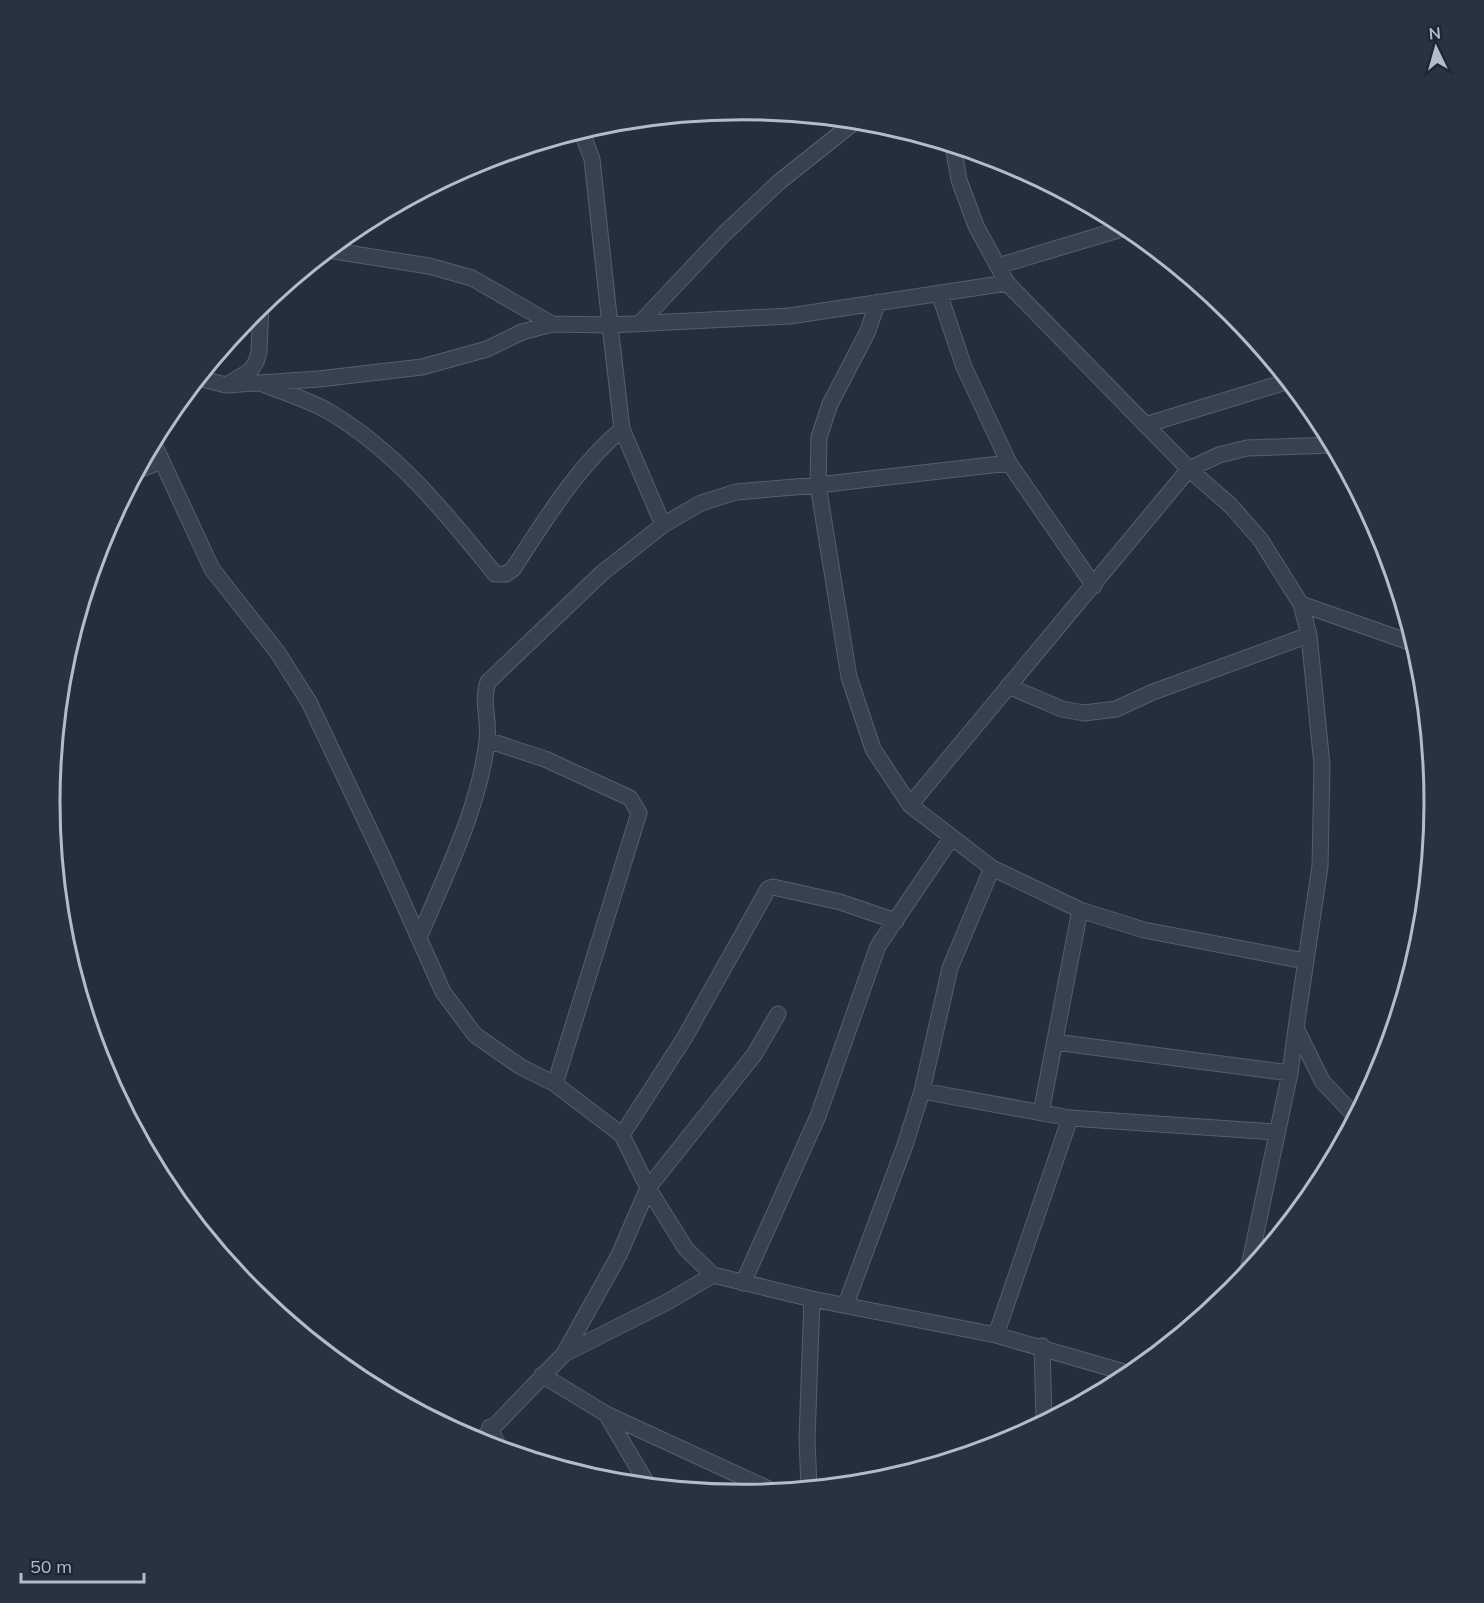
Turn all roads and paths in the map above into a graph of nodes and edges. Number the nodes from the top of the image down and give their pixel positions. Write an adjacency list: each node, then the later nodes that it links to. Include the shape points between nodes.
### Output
1 (847, 128): 11 (street, via 779,182)
2 (584, 139): 13 (street, via 592,159)
3 (954, 154): 6 (street, via 975,226)
4 (1116, 231): 6 (street)
5 (339, 252): 12 (street, via 429,266 472,278)
6 (998, 266): 7 (street)
7 (1007, 283): 8 (street); 18 (street)
8 (939, 293): 9 (street); 23 (street, via 964,367)
9 (878, 302): 11 (street, via 790,316); 26 (street, via 819,436)
10 (260, 319): 17 (street, via 256,362 250,371)
11 (640, 323): 13 (street)
12 (552, 324): 13 (street); 15 (street, via 522,332 487,349 422,367)
13 (610, 325): 19 (street)
14 (206, 380): 17 (street)
15 (258, 383): 17 (street); 19 (street, via 328,411 363,436 457,526 495,574 513,569 568,486)
16 (1281, 383): 18 (street)
17 (226, 385)
18 (1145, 425): 25 (street)
19 (622, 429): 27 (street)
20 (1323, 445): 25 (street, via 1247,448 1219,455)
21 (156, 452): 22 (street)
22 (160, 462): 24 (street); 39 (street, via 212,569 278,652 309,702)
23 (1009, 463): 26 (street); 28 (street)
24 (148, 467)
25 (1189, 470): 28 (street); 29 (street, via 1260,539)
26 (818, 485): 27 (street, via 736,492 701,503); 34 (street, via 849,677 873,749)
27 (663, 525): 33 (street, via 602,573 494,674 484,696)
28 (1094, 585): 32 (street)
29 (1301, 604): 30 (street); 31 (street)
30 (1309, 635): 32 (street, via 1116,709 1084,713 1062,709); 40 (street, via 1322,765 1320,866)
31 (1405, 641)
32 (1008, 686): 34 (street)
33 (488, 740): 39 (street, via 471,811); 45 (street, via 544,759 630,798 639,813)
34 (910, 805): 35 (street)
35 (952, 837): 36 (street); 38 (street)
36 (992, 868): 37 (street); 46 (street, via 950,968)
37 (1080, 910): 40 (street, via 1144,930); 43 (street)
38 (896, 921): 51 (street, via 840,902 768,889 685,1037); 57 (street, via 878,946 818,1116)
39 (419, 938): 45 (street, via 443,992 475,1035 521,1067)
40 (1305, 961): 42 (street)
41 (778, 1014): 52 (street, via 754,1055)
42 (1296, 1028): 44 (street); 47 (street, via 1322,1081)
43 (1055, 1042): 44 (street); 48 (street)
44 (1290, 1073): 50 (street)
45 (555, 1084): 51 (street)
46 (921, 1091): 48 (street); 59 (street)
47 (1350, 1111)
48 (1041, 1113): 49 (street)
49 (1070, 1118): 50 (street); 60 (street)
50 (1277, 1132): 53 (street)
51 (622, 1135): 52 (street)
52 (648, 1188): 56 (street, via 686,1249); 62 (street, via 619,1255)
53 (1254, 1239): 54 (street); 55 (street)
54 (1262, 1243)
55 (1251, 1255)
56 (713, 1275): 57 (street); 62 (street)
57 (743, 1283): 58 (street)
58 (812, 1299): 59 (street); 71 (street)
59 (846, 1304): 60 (street)
60 (996, 1335): 61 (street)
61 (1042, 1346): 63 (street); 65 (street)
62 (564, 1353): 64 (street)
63 (1119, 1370)
64 (542, 1375): 66 (street); 67 (street)
65 (1044, 1413)
66 (606, 1414): 70 (street); 72 (street)
67 (490, 1427): 68 (street); 69 (street)
68 (485, 1434)
69 (494, 1437)
70 (643, 1476)
71 (809, 1480)
72 (756, 1483)

